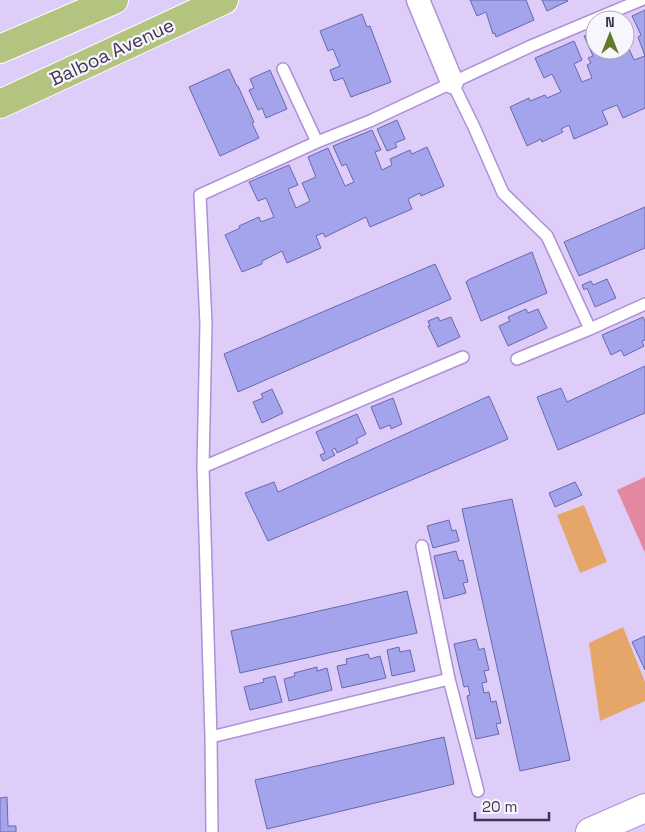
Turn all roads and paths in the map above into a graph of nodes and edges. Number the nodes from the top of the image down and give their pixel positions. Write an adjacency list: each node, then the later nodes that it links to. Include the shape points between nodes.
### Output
1 (114, 0): 5 (main road)
2 (224, 0): 8 (main road, Balboa Avenue)
3 (418, 0): 7 (street)
4 (641, 0): 7 (lane)
5 (0, 50)
6 (283, 69): 9 (lane)
7 (452, 82): 9 (lane); 11 (lane, via 503,193 546,236)
8 (0, 104)
9 (317, 142): 14 (lane, via 200,195 206,324)
10 (645, 304): 11 (lane)
11 (590, 329): 13 (lane)
12 (463, 357): 14 (lane)
13 (517, 360)
14 (202, 467): 17 (lane)
15 (422, 546): 16 (lane)
16 (449, 679): 17 (lane); 18 (lane)
17 (211, 738): 20 (lane)
18 (478, 791)
19 (645, 808): 21 (street)
20 (212, 832)
21 (590, 832)

